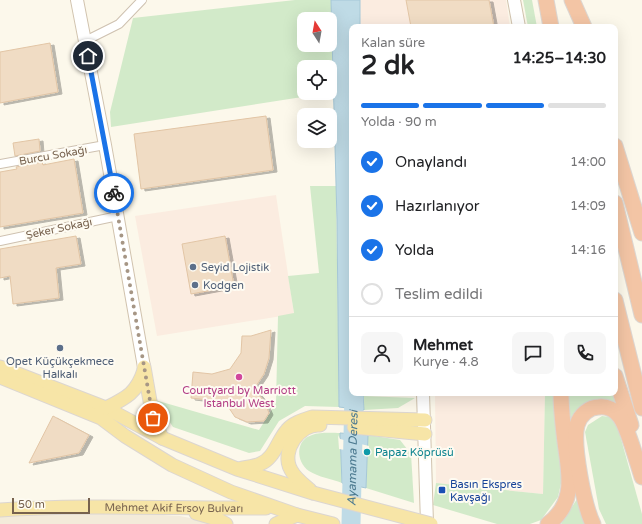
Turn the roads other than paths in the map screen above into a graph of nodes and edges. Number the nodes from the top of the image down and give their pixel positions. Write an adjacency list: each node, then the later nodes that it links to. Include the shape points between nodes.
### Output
1 (77, 0): 10 (main road)
2 (142, 0): 10 (street, via 119,24)
3 (514, 0): 6 (main road)
4 (546, 0): 7 (highway)
5 (571, 0): 8 (highway); 9 (highway)
6 (518, 24)
7 (550, 24)
8 (575, 24)
9 (583, 24)
10 (85, 41): 11 (main road)
11 (105, 145): 13 (street, Burcu Sokağı); 16 (main road)
12 (618, 155): 14 (highway)
13 (0, 164)
14 (632, 198): 17 (highway); 18 (highway)
15 (618, 215): 21 (highway)
16 (118, 216): 19 (street, Şeker Sokağı); 23 (main road)
17 (642, 218)
18 (642, 233)
19 (0, 242)
20 (618, 312): 29 (highway)
21 (642, 315)
22 (0, 367): 28 (main road)
23 (144, 367): 28 (main road, via 140,384 122,400); 34 (main road, via 153,418)
24 (0, 377): 38 (main road, Mehmet Akif Ersoy Bulvarı, via 101,418 172,465 231,492)
25 (618, 386): 36 (highway, via 637,446)
26 (423, 396): 30 (main road)
27 (561, 396): 47 (highway, via 570,490 563,507)
28 (106, 408): 34 (main road)
29 (642, 408)
30 (425, 420): 32 (main road); 33 (main road)
31 (317, 421): 32 (main road); 35 (main road, via 312,417 300,420 288,428 268,459 260,464); 37 (main road, via 303,429 288,451 290,469)
32 (402, 426): 33 (main road)
33 (425, 434): 45 (main road)
34 (162, 438): 35 (main road)
35 (237, 469): 37 (main road)
36 (642, 477): 48 (highway, via 622,421 616,412 602,407 586,411 577,425 576,443 585,500)
37 (313, 493): 46 (main road, bridge)
38 (276, 508): 39 (main road, Mehmet Akif Ersoy Bulvarı); 41 (main road, Mehmet Akif Ersoy Bulvarı)
39 (183, 509): 40 (main road, Mehmet Akif Ersoy Bulvarı, via 82,506); 42 (main road)
40 (0, 510)
41 (297, 515): 43 (main road); 44 (main road, Mehmet Akif Ersoy Bulvarı)
42 (226, 524)
43 (276, 524)
44 (332, 524)
45 (427, 524)
46 (431, 524)
47 (548, 524)
48 (593, 524)

